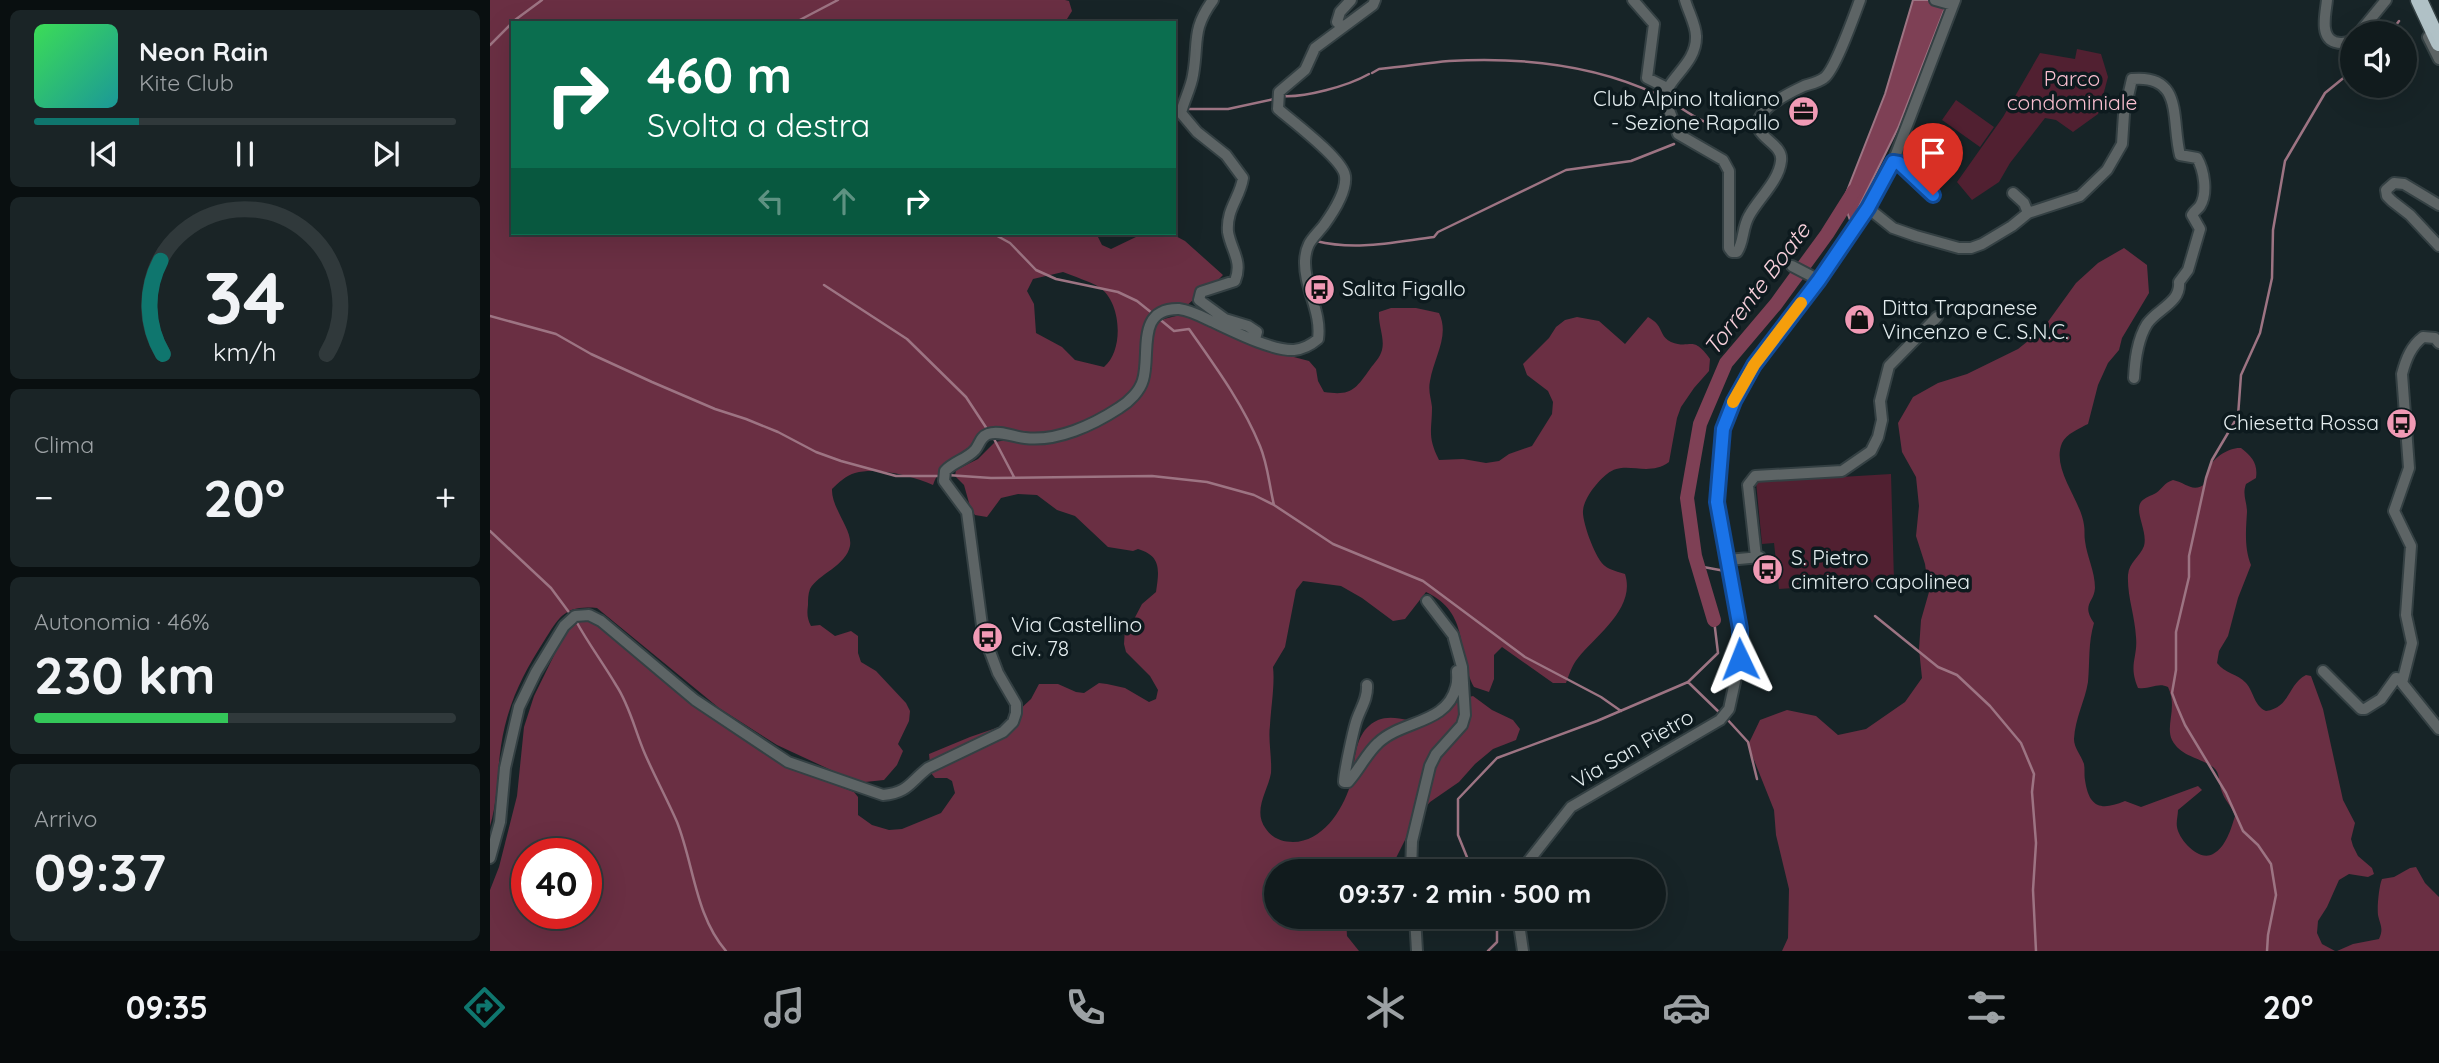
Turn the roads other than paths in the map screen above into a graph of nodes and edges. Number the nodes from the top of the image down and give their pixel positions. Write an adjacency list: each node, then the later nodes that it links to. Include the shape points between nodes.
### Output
1 (1213, 0): 31 (street, via 1196,32 1193,76 1181,113 1196,132 1226,155 1243,178 1229,210 1228,232 1239,271 1235,281 1200,292 1199,300 1226,319 1257,332)
2 (1351, 0): 15 (street, via 1340,12 1337,22)
3 (1375, 0): 15 (street)
4 (1633, 0): 20 (street, via 1654,24 1647,78)
5 (1685, 0): 20 (street, via 1696,33 1695,50)
6 (1860, 0): 20 (street, via 1824,78 1768,107 1760,117 1760,132 1782,159 1748,217 1737,252 1729,248 1729,171 1723,160 1678,134)
7 (1936, 0): 13 (street)
8 (2327, 0): 17 (street, via 2325,30 2333,42)
9 (2386, 0): 14 (street)
10 (2410, 0): 19 (street)
11 (2419, 0): 18 (highway)
12 (2425, 0): 16 (highway)
13 (1952, 3): 21 (street, Via San Pietro)
14 (2369, 21)
15 (1342, 26): 31 (street, via 1315,48 1305,70 1279,92 1278,109 1339,164 1345,177 1325,223 1307,244 1305,263 1320,326 1318,339 1294,350)
16 (2439, 31)
17 (2340, 42)
18 (2439, 43)
19 (2439, 60)
20 (1667, 88)
21 (1893, 162): 23 (street); 25 (street, Via San Pietro)
22 (2013, 193): 26 (street)
23 (1933, 195)
24 (2439, 205): 27 (street, via 2404,184 2394,183 2386,190)
25 (1868, 208): 26 (street, via 1893,228 1959,248 1982,244); 29 (street, Via San Pietro)
26 (2028, 212): 33 (street, via 2080,195 2107,170 2122,144 2132,79 2160,82 2175,111 2180,155 2197,158 2205,190 2192,215 2200,229 2188,270 2173,300 2146,325)
27 (2439, 246)
28 (1795, 267): 29 (street)
29 (1819, 280): 34 (street, Via San Pietro, via 1754,365 1727,417 1720,446 1717,502)
30 (1937, 317): 34 (street, via 1889,366 1880,401 1882,421 1871,451 1842,471 1749,480 1759,557)
31 (1255, 339): 41 (street, via 1179,309 1161,313 1149,324 1143,380 1122,407 1083,428 1049,437 987,434 975,450 944,471 944,481 967,512 983,633 1016,704 1013,722 1003,732 928,768 897,794 873,793 788,762 695,700 601,621 575,615 536,672 519,707)
32 (2439, 343): 38 (street, via 2427,336 2413,344 2402,374 2409,468 2394,511 2411,546 2406,615 2412,643)
33 (2134, 379)
34 (1728, 560): 43 (street, Via San Pietro, via 1740,629 1729,709 1720,720 1571,807)
35 (1427, 601): 36 (street, via 1453,635)
36 (1462, 667): 39 (street, via 1456,673 1455,691 1442,710 1378,742 1344,782); 42 (street, via 1465,715 1430,766)
37 (2323, 671): 38 (street, via 2361,709 2381,699 2396,678)
38 (2401, 679): 40 (street, via 2403,688)
39 (1367, 685)
40 (2439, 729)
41 (490, 858)
42 (1411, 859)
43 (1530, 859)
44 (1416, 929): 46 (street)
45 (1519, 929): 47 (street)
46 (1417, 951)
47 (1522, 951)

